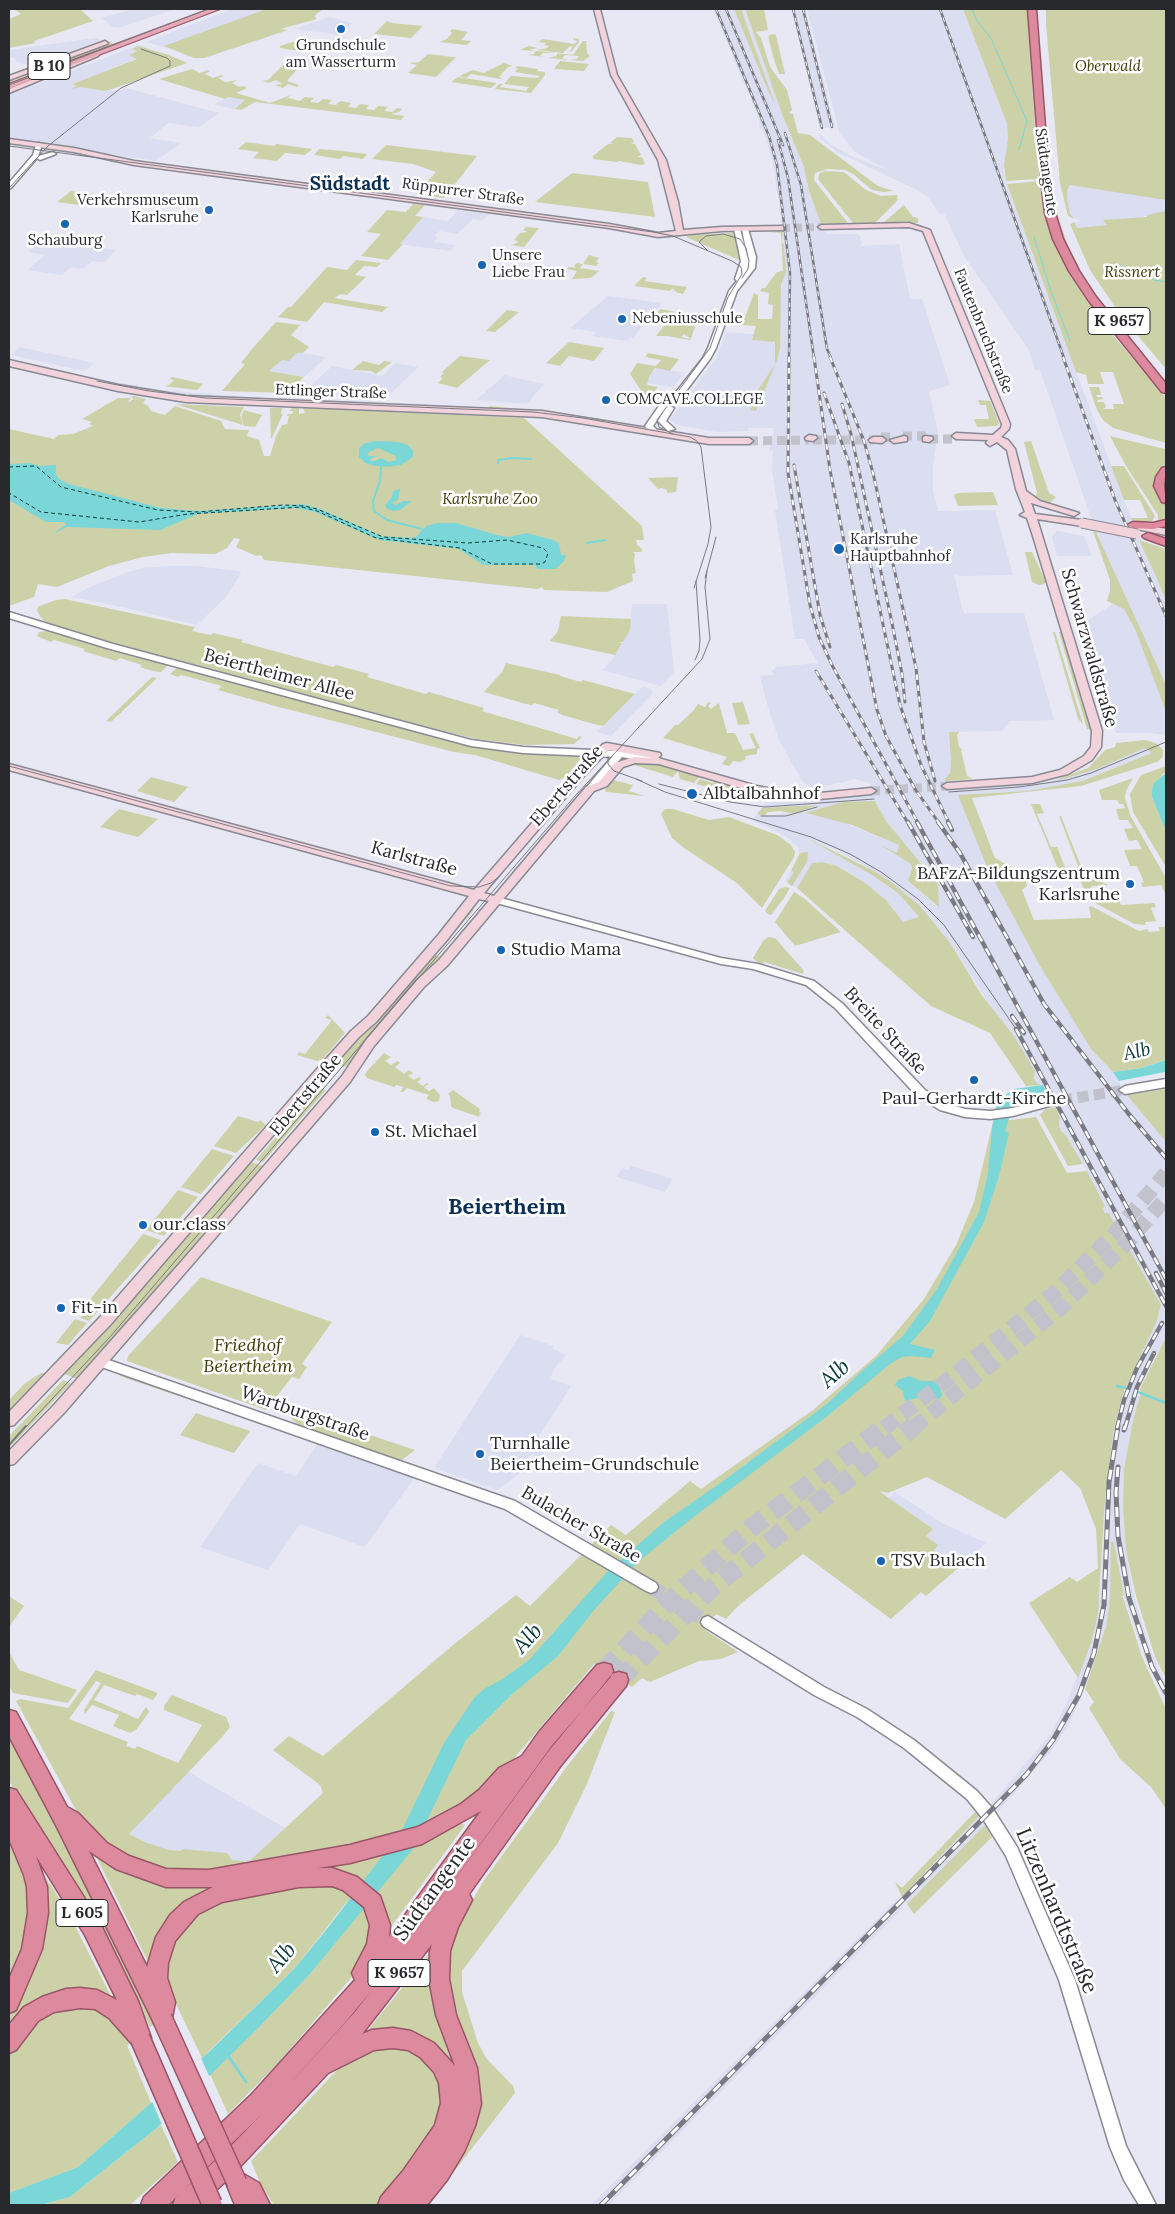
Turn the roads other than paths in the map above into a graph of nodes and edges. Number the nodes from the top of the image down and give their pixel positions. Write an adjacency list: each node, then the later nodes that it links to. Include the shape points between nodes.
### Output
1 (198, 9): 6 (main road, B 10)
2 (216, 9): 7 (main road, B 10)
3 (597, 9): 17 (main road, via 614,75 662,160)
4 (1032, 9): 21 (highway, Südtangente / K 9657, via 1045,179 1058,239 1092,299)
5 (1041, 9): 20 (highway, Südtangente / K 9657, via 1054,179 1063,223 1079,262 1099,294)
6 (11, 79)
7 (9, 89)
8 (9, 141): 10 (main road, Rüppurrer Straße)
9 (9, 148): 10 (main road, Rüppurrer Straße)
10 (39, 152): 11 (street); 12 (main road, Rüppurrer Straße, via 55,151)
11 (9, 187)
12 (610, 226): 17 (main road, Rüppurrer Straße); 17 (main road, Rüppurrer Straße, via 665,236)
13 (822, 227): 23 (main road, Fautenbruchstraße, via 909,225 926,230)
14 (782, 228): 16 (main road)
15 (736, 229): 16 (main road); 17 (main road); 18 (street)
16 (745, 229): 18 (street, via 753,261)
17 (683, 231)
18 (746, 269): 22 (street, via 727,303 711,350)
19 (9, 362): 24 (main road, Ettlinger Straße, via 137,392 186,399 472,408)
20 (1166, 376)
21 (1166, 390)
22 (679, 394): 24 (street, via 662,408); 25 (street, via 663,418 664,424)
23 (1005, 427): 28 (main road); 30 (main road, Fautenbruchstraße, via 1014,440)
24 (652, 429): 25 (main road, Ettlinger Straße); 26 (main road, Ettlinger Straße)
25 (671, 429): 26 (main road, Ettlinger Straße, via 749,440 717,441)
26 (687, 437): 29 (main road)
27 (957, 438): 28 (main road)
28 (993, 441): 30 (main road, via 1005,442); 34 (main road, via 1005,454)
29 (696, 445)
30 (1011, 449): 32 (main road)
31 (1166, 470): 33 (highway, via 1159,486)
32 (1022, 492): 34 (main road, Schwarzwaldstraße); 35 (main road, via 1040,504)
33 (1166, 500)
34 (1026, 515): 35 (main road); 39 (main road, Schwarzwaldstraße); 41 (main road, Schwarzwaldstraße, via 1034,542)
35 (1079, 517): 37 (main road, bridge); 39 (main road, via 1054,523 1042,529)
36 (1166, 523): 37 (highway)
37 (1139, 532): 38 (main road); 40 (highway)
38 (1166, 532)
39 (1038, 536): 41 (main road, Schwarzwaldstraße)
40 (1166, 541)
41 (1042, 550): 47 (main road, Schwarzwaldstraße, via 1097,728 1096,747 1078,765 1054,775 1013,782)
42 (9, 615): 43 (street, Beiertheimer Allee, via 110,646 461,740 544,751)
43 (604, 749): 44 (main road); 51 (main road, Ebertstraße)
44 (622, 751): 45 (street); 48 (street, Ebertstraße); 50 (main road, via 772,788)
45 (660, 761): 48 (main road, via 623,763 603,784); 50 (main road, via 770,792 803,796)
46 (9, 767): 51 (main road, Karlstraße)
47 (947, 786)
48 (590, 789): 52 (main road, Ebertstraße)
49 (872, 791): 50 (main road)
50 (831, 794)
51 (476, 894): 52 (main road, Karlstraße); 58 (main road, Ebertstraße, via 444,937 321,1072 102,1325)
52 (498, 900): 53 (street, Karlstraße); 57 (main road, Ebertstraße, via 443,963 420,984 370,1043 341,1085)
53 (810, 983): 56 (street, Breite Straße, via 839,1006 934,1103 965,1113 992,1115)
54 (1166, 1083): 55 (street)
55 (1125, 1090)
56 (1045, 1103)
57 (100, 1362): 59 (main road, Ebertstraße); 60 (street, Wartburgstraße)
58 (9, 1421)
59 (9, 1460)
60 (499, 1501): 61 (street, Bulacher Straße)
61 (648, 1585)
62 (708, 1622): 85 (street, Litzenhardtstraße, via 909,1744 972,1795 988,1814 1012,1852 1067,1980 1118,2147)
63 (9, 1718): 67 (highway, L 605)
64 (529, 1761): 68 (highway, Südtangente / K 9657, via 612,1675); 69 (highway, via 506,1774 486,1796 454,1820 422,1835); 71 (highway, Südtangente / K 9657, via 385,1958)
65 (9, 1796): 73 (highway, L 605, via 92,1928 128,2001)
66 (9, 1810): 70 (highway, via 34,1875 38,1913 32,1949)
67 (60, 1813): 69 (highway, via 71,1819 111,1857 143,1872 187,1880); 72 (highway, L 605)
68 (471, 1875): 75 (highway, Südtangente / K 9657, via 399,1973); 76 (highway, via 443,1941 439,1972 444,2006 466,2068 470,2104 456,2145)
69 (262, 1877): 71 (highway, via 342,1880 373,1902 379,1917 377,1946); 72 (highway, via 191,1908 172,1929 162,1945 158,1963 157,1978 165,2002)
70 (9, 2004)
71 (341, 2012): 78 (highway, Südtangente / K 9657, via 260,2102)
72 (162, 2018): 77 (highway, L 605, bridge)
73 (140, 2038): 74 (highway, via 107,2005 80,1998 66,1999 40,2009 23,2022); 80 (highway, L 605, bridge)
74 (9, 2043)
75 (320, 2067): 76 (highway, via 364,2043 382,2038 411,2041 427,2050 447,2073 452,2103); 79 (highway, Südtangente / K 9657, via 237,2156)
76 (431, 2166): 83 (highway); 84 (highway)
77 (237, 2184): 81 (highway, L 605); 82 (highway, via 251,2191)
78 (152, 2205)
79 (184, 2205)
80 (212, 2205)
81 (246, 2205)
82 (259, 2205)
83 (389, 2205)
84 (413, 2205)
85 (1148, 2205)

